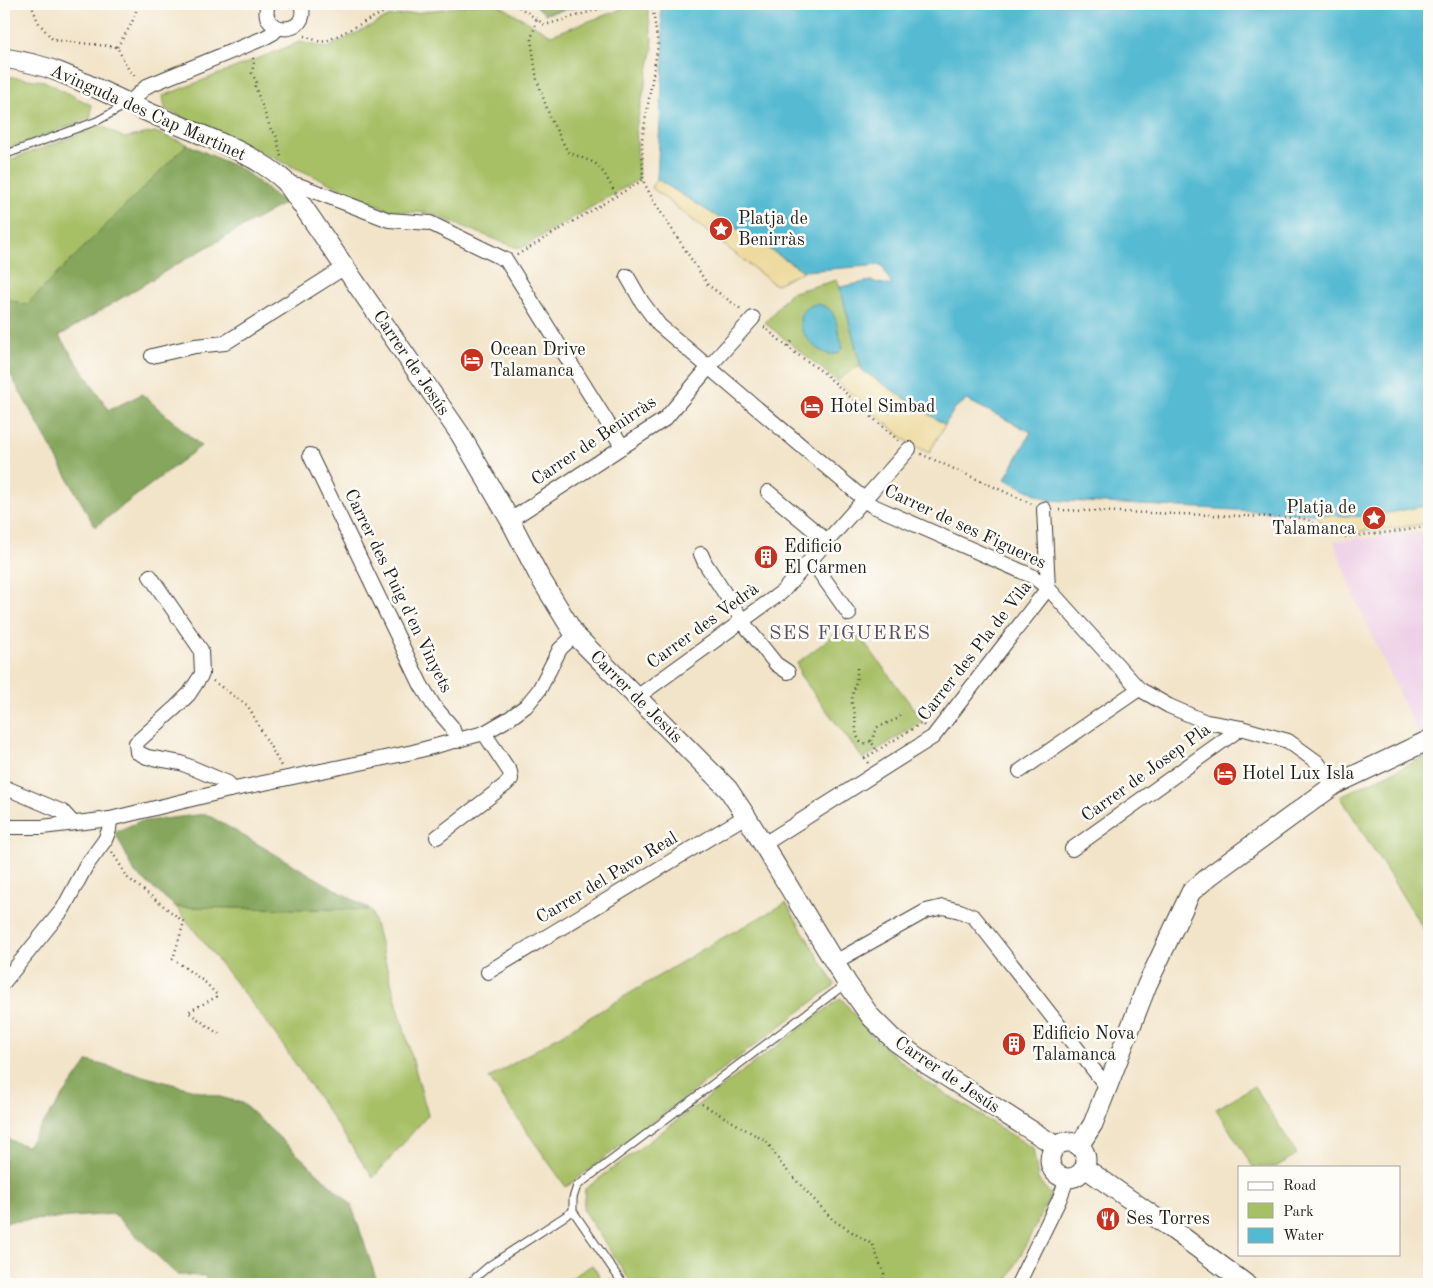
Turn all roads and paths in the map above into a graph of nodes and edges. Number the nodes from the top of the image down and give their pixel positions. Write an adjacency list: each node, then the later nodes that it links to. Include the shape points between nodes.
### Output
1 (31, 4): 13 (path, via 38,22 52,40)
2 (137, 4): 13 (path, via 128,30)
3 (268, 4): 11 (street, via 269,20)
4 (301, 4): 10 (street, via 301,18)
5 (434, 4): 10 (path, via 386,11 321,42 304,36)
6 (515, 4): 9 (path)
7 (616, 4): 9 (path, via 545,25)
8 (652, 4): 19 (path, via 658,45 642,140)
9 (537, 20): 20 (path, via 532,47 537,80 551,120 568,152 595,163)
10 (293, 27): 11 (street)
11 (278, 28): 12 (street)
12 (248, 45): 15 (street); 18 (path, via 254,62 255,86 271,130 276,134 281,155)
13 (117, 47): 15 (path, via 129,70)
14 (4, 58): 16 (street, Avinguda des Cap Martinet, via 60,72)
15 (147, 86): 16 (street)
16 (128, 104): 17 (lane, via 98,120); 18 (street, Avinguda des Cap Martinet, via 263,163)
17 (4, 155)
18 (281, 178): 21 (street, via 389,220 430,223); 22 (street, Carrer de Jesús)
19 (643, 180): 20 (path); 24 (path, via 708,285)
20 (617, 196): 21 (path)
21 (506, 260): 29 (street)
22 (346, 267): 27 (street, via 225,342); 35 (street, Carrer de Jesús, via 460,434)
23 (628, 276): 28 (street, Carrer de ses Figueres, via 659,325)
24 (753, 318): 26 (path); 28 (street, Carrer de Benirràs)
25 (794, 339): 26 (path)
26 (788, 346): 30 (path, via 824,373)
27 (152, 356)
28 (709, 366): 29 (street, Carrer de Benirràs, via 665,419); 33 (street, Carrer de ses Figueres)
29 (622, 446): 35 (street, Carrer de Benirràs)
30 (909, 449): 33 (street, Carrer des Vedrà); 34 (path)
31 (310, 455): 54 (street, Carrer des Puig d'en Vinyets, via 421,685 452,727)
32 (768, 492): 37 (street)
33 (864, 499): 37 (street, Carrer des Vedrà); 41 (street, Carrer de ses Figueres, via 871,505 1032,576)
34 (1044, 509): 36 (path, via 1301,518 1335,536 1344,537); 41 (street, Carrer des Pla de Vila)
35 (510, 520): 44 (street, Carrer de Jesús)
36 (1429, 526)
37 (827, 541): 39 (street, Carrer des Vedrà)
38 (701, 554): 43 (street)
39 (811, 560): 42 (street); 43 (street, Carrer des Vedrà, via 782,592)
40 (150, 576): 47 (street, via 201,650)
41 (1048, 588): 48 (street, Carrer de ses Figueres); 68 (street, Carrer des Pla de Vila, via 933,737)
42 (849, 614)
43 (744, 621): 46 (street, via 776,664); 49 (street, Carrer des Vedrà)
44 (574, 635): 49 (street, Carrer de Jesús); 52 (street, via 560,649 539,690 526,706)
45 (857, 668): 55 (path, via 851,700 855,731 863,743)
46 (788, 672)
47 (202, 674): 58 (path, via 248,706); 61 (street, via 189,694 136,743 137,752 181,763 213,776 228,783)
48 (1139, 689): 51 (street, Carrer de ses Figueres, via 1206,722); 57 (street)
49 (637, 697): 62 (street, Carrer de Jesús, via 728,789)
50 (901, 714): 55 (path, via 878,727)
51 (1241, 728): 59 (street, Carrer de ses Figueres, via 1288,741 1317,762); 69 (street, Carrer de Josep Pla)
52 (484, 733): 54 (street); 66 (street, via 510,772 511,779)
53 (1429, 740): 59 (street)
54 (457, 741): 58 (street)
55 (871, 741): 56 (path)
56 (877, 751)
57 (1020, 771)
58 (288, 778): 61 (street)
59 (1334, 785): 75 (street, via 1191,892 1147,985)
60 (4, 787): 64 (street, via 63,812)
61 (230, 790): 63 (street)
62 (746, 816): 68 (street, Carrer de Jesús); 71 (street, Carrer del Pavo Real)
63 (110, 819): 64 (street); 67 (street)
64 (73, 823): 65 (street)
65 (4, 827)
66 (437, 837)
67 (105, 840): 72 (street, via 86,866 63,909); 74 (path, via 128,878 184,922 173,959 218,996 188,1012)
68 (764, 844): 70 (street, Carrer de Jesús)
69 (1072, 849)
70 (835, 962): 73 (street, Carrer de Jesús); 75 (street, via 926,911 943,907 960,911 974,918 987,932)
71 (488, 972)
72 (4, 982)
73 (847, 983): 76 (lane); 77 (street, Carrer de Jesús, via 871,1017 895,1041)
74 (220, 1035)
75 (1106, 1087): 78 (street, via 1093,1124)
76 (694, 1098): 81 (lane, via 576,1186); 86 (path, via 767,1142 782,1165 833,1220 873,1246 884,1274)
77 (1056, 1146): 78 (street, via 1068,1142); 80 (street, via 1050,1157 1052,1169)
78 (1079, 1146): 79 (street, via 1086,1156)
79 (1085, 1168): 80 (street, via 1078,1176); 88 (street)
80 (1067, 1179): 87 (street)
81 (573, 1211): 82 (lane, via 490,1265); 83 (lane)
82 (468, 1284)
83 (623, 1284)
84 (678, 1284): 85 (path, via 698,1280)
85 (706, 1284)
86 (882, 1284)
87 (1018, 1284)
88 (1246, 1284)

